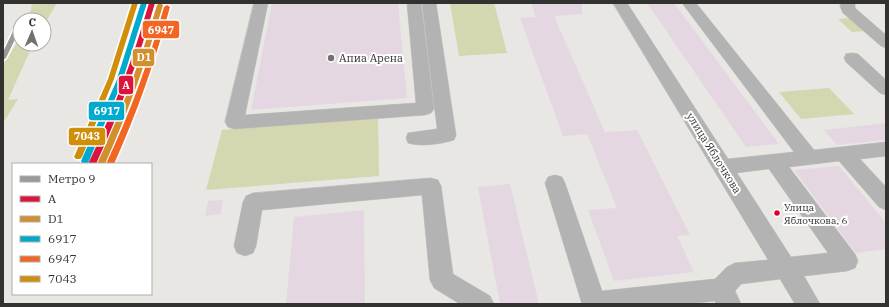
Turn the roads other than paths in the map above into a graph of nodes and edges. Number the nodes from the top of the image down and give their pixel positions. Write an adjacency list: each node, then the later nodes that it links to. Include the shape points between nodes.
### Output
1 (261, 3): 2 (street, via 234,122 425,109)
2 (414, 3)
3 (429, 3): 10 (street, via 447,135)
4 (620, 3): 15 (street, улица Яблочкова)
5 (689, 3): 13 (street)
6 (848, 3): 7 (street, via 848,10)
7 (886, 43)
8 (852, 58): 9 (street)
9 (886, 89)
10 (415, 138)
11 (886, 149): 12 (street)
12 (844, 154): 13 (street); 17 (street)
13 (810, 158): 14 (street)
14 (774, 162): 15 (street); 19 (street, via 847,262)
15 (723, 167): 19 (street, улица Яблочкова)
16 (555, 183): 20 (street, via 594,303)
17 (886, 201)
18 (245, 246): 21 (street, via 253,202 431,186 442,280)
19 (786, 269): 20 (street, via 735,274); 22 (street, улица Яблочкова)
20 (725, 297)
21 (482, 304)
22 (808, 304)

